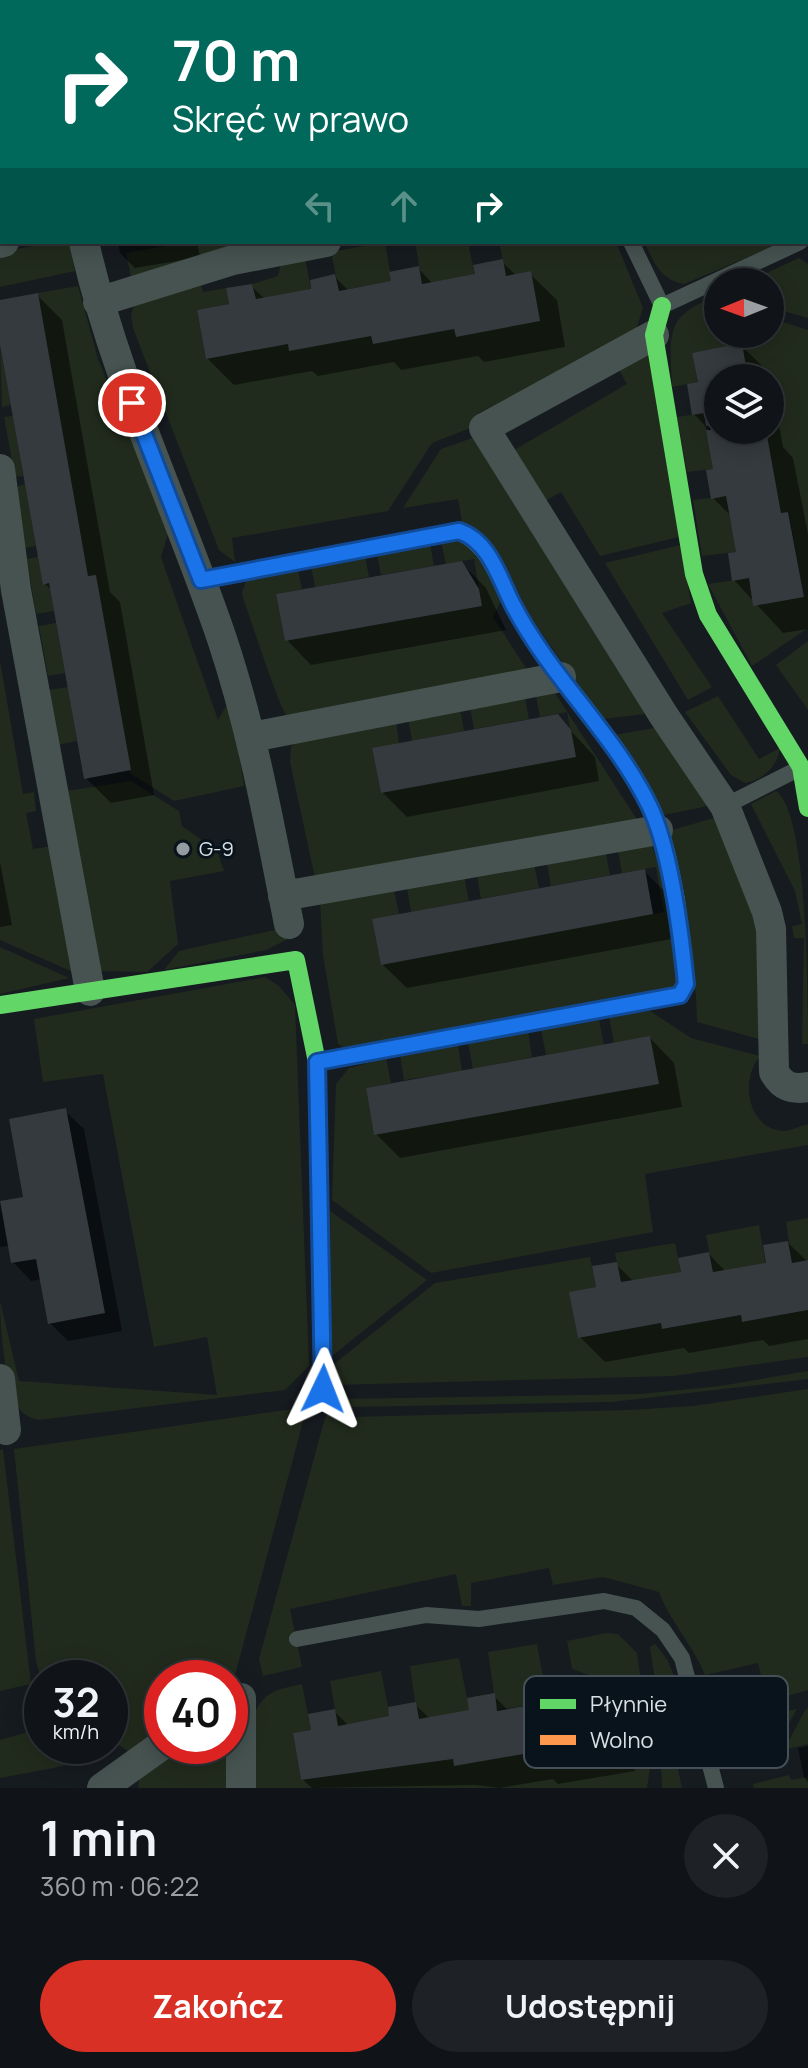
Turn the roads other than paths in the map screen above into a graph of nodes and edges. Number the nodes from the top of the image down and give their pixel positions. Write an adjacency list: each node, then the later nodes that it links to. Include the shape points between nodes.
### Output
1 (84, 244): 5 (street)
2 (316, 244): 5 (street, via 233,260)
3 (632, 244): 6 (lane)
4 (796, 244): 6 (lane)
5 (98, 302): 10 (street)
6 (662, 306): 7 (street)
7 (654, 335): 13 (street, via 692,561 708,615); 14 (street, via 484,428)
8 (0, 469): 9 (street)
9 (3, 512): 17 (street)
10 (201, 580): 11 (street, via 459,531 489,556 526,627); 12 (street)
11 (561, 677): 12 (street); 16 (street, via 633,778)
12 (252, 737): 16 (street, via 286,910)
13 (804, 765): 14 (lane); 15 (street)
14 (725, 806): 20 (street, via 771,929 774,1072 790,1087)
15 (808, 808)
16 (658, 830): 19 (street, via 684,960 686,984 680,995)
17 (90, 991): 18 (street); 19 (street, via 296,960)
18 (0, 1005)
19 (317, 1062): 22 (street)
20 (808, 1087)
21 (0, 1379): 23 (street)
22 (323, 1389)
23 (6, 1430)
24 (297, 1639): 25 (lane, via 426,1615 479,1619 604,1601 636,1608 663,1630 682,1658)
25 (687, 1676)
26 (144, 1758): 29 (street)
27 (240, 1764): 30 (street)
28 (711, 1768): 31 (lane)
29 (102, 1788)
30 (241, 1788)
31 (716, 1788)

